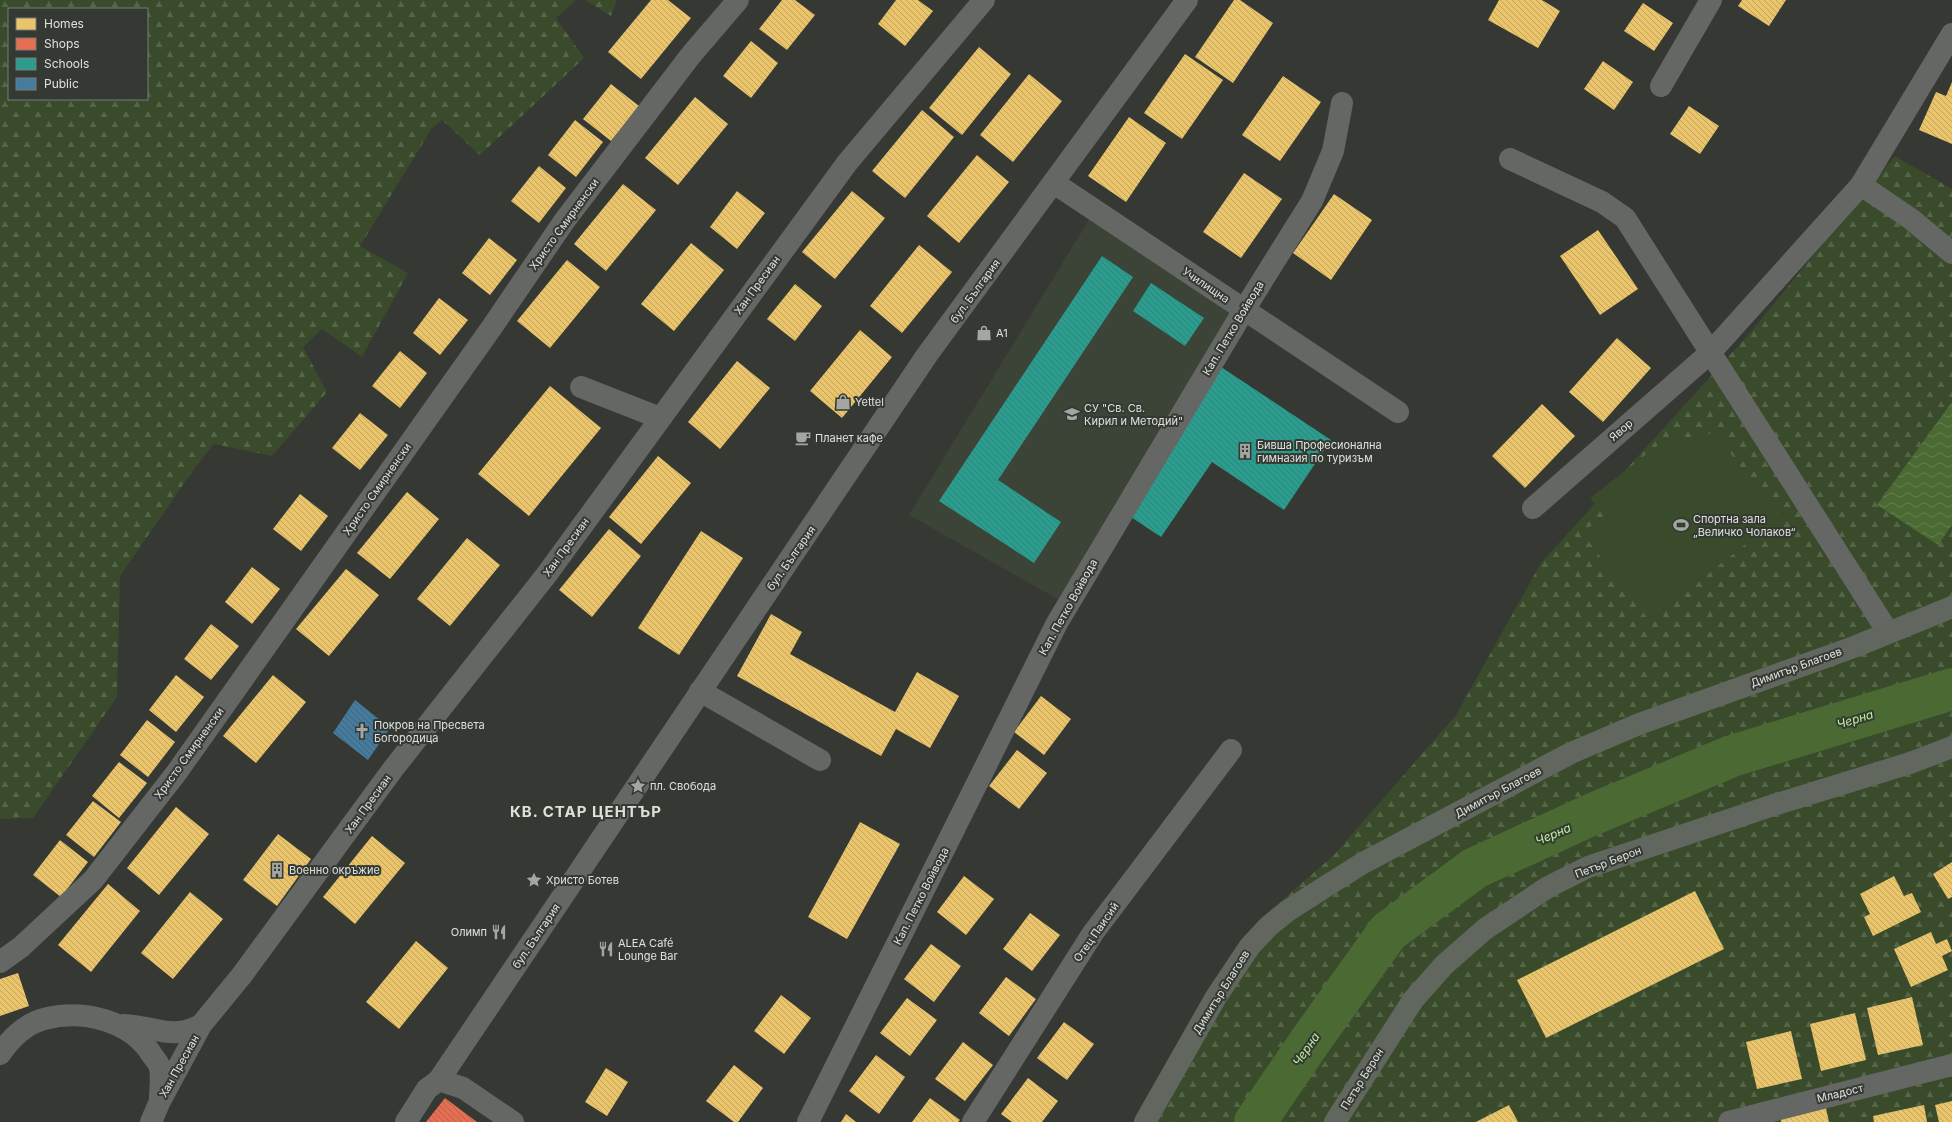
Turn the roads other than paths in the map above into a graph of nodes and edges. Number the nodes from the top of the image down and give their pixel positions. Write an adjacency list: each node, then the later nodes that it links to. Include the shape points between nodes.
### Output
1 (738, 0): 24 (street, Христо Смирненски, via 691,55 565,220 177,772 93,880 21,948)
2 (984, 0): 16 (street, Хан Пресиан, via 847,163)
3 (1187, 0): 9 (street, бул. България)
4 (1711, 0): 6 (street)
5 (1952, 34): 10 (street, Явор)
6 (1662, 86)
7 (1342, 103): 12 (street, Кап. Петко Войвода, via 1333,151 1312,201)
8 (1510, 159): 13 (street, via 1602,202 1625,218)
9 (1054, 183): 12 (street, Училищна); 20 (street, бул. България, via 927,356)
10 (1861, 185): 11 (street, via 1911,218); 13 (street, Явор)
11 (1952, 253)
12 (1244, 310): 15 (street, Училищна); 34 (street, Кап. Петко Войвода, via 1057,623)
13 (1710, 353): 17 (street, Явор); 19 (street)
14 (580, 387): 16 (street)
15 (1398, 412)
16 (660, 418): 26 (street, Хан Пресиан, via 547,574 393,769 242,975)
17 (1533, 508)
18 (1949, 604): 19 (main road, Димитър Благоев)
19 (1888, 632): 36 (main road, Димитър Благоев, via 1639,724 1571,753 1363,863 1290,910 1269,926 1235,967)
20 (700, 691): 23 (street); 29 (street, бул. България)
21 (1952, 747): 37 (main road, Петър Берон, via 1910,763 1588,867 1548,887 1485,929 1439,970 1413,1000)
22 (1231, 750): 35 (street, Отец Паисий, via 1093,934)
23 (820, 760)
24 (0, 962)
25 (115, 1024): 26 (street, via 179,1033 188,1032); 27 (street, via 75,1015 44,1019 21,1030 8,1041); 30 (street, via 146,1043 160,1067)
26 (201, 1025): 30 (street, Хан Пресиан)
27 (0, 1054)
28 (1952, 1065): 38 (street, Младост)
29 (439, 1080): 32 (street, бул. България, via 426,1089); 33 (street, via 463,1088)
30 (160, 1101): 31 (street, Хан Пресиан)
31 (151, 1122)
32 (406, 1122)
33 (513, 1122)
34 (808, 1122)
35 (973, 1122)
36 (1145, 1122)
37 (1335, 1122)
38 (1729, 1122)

